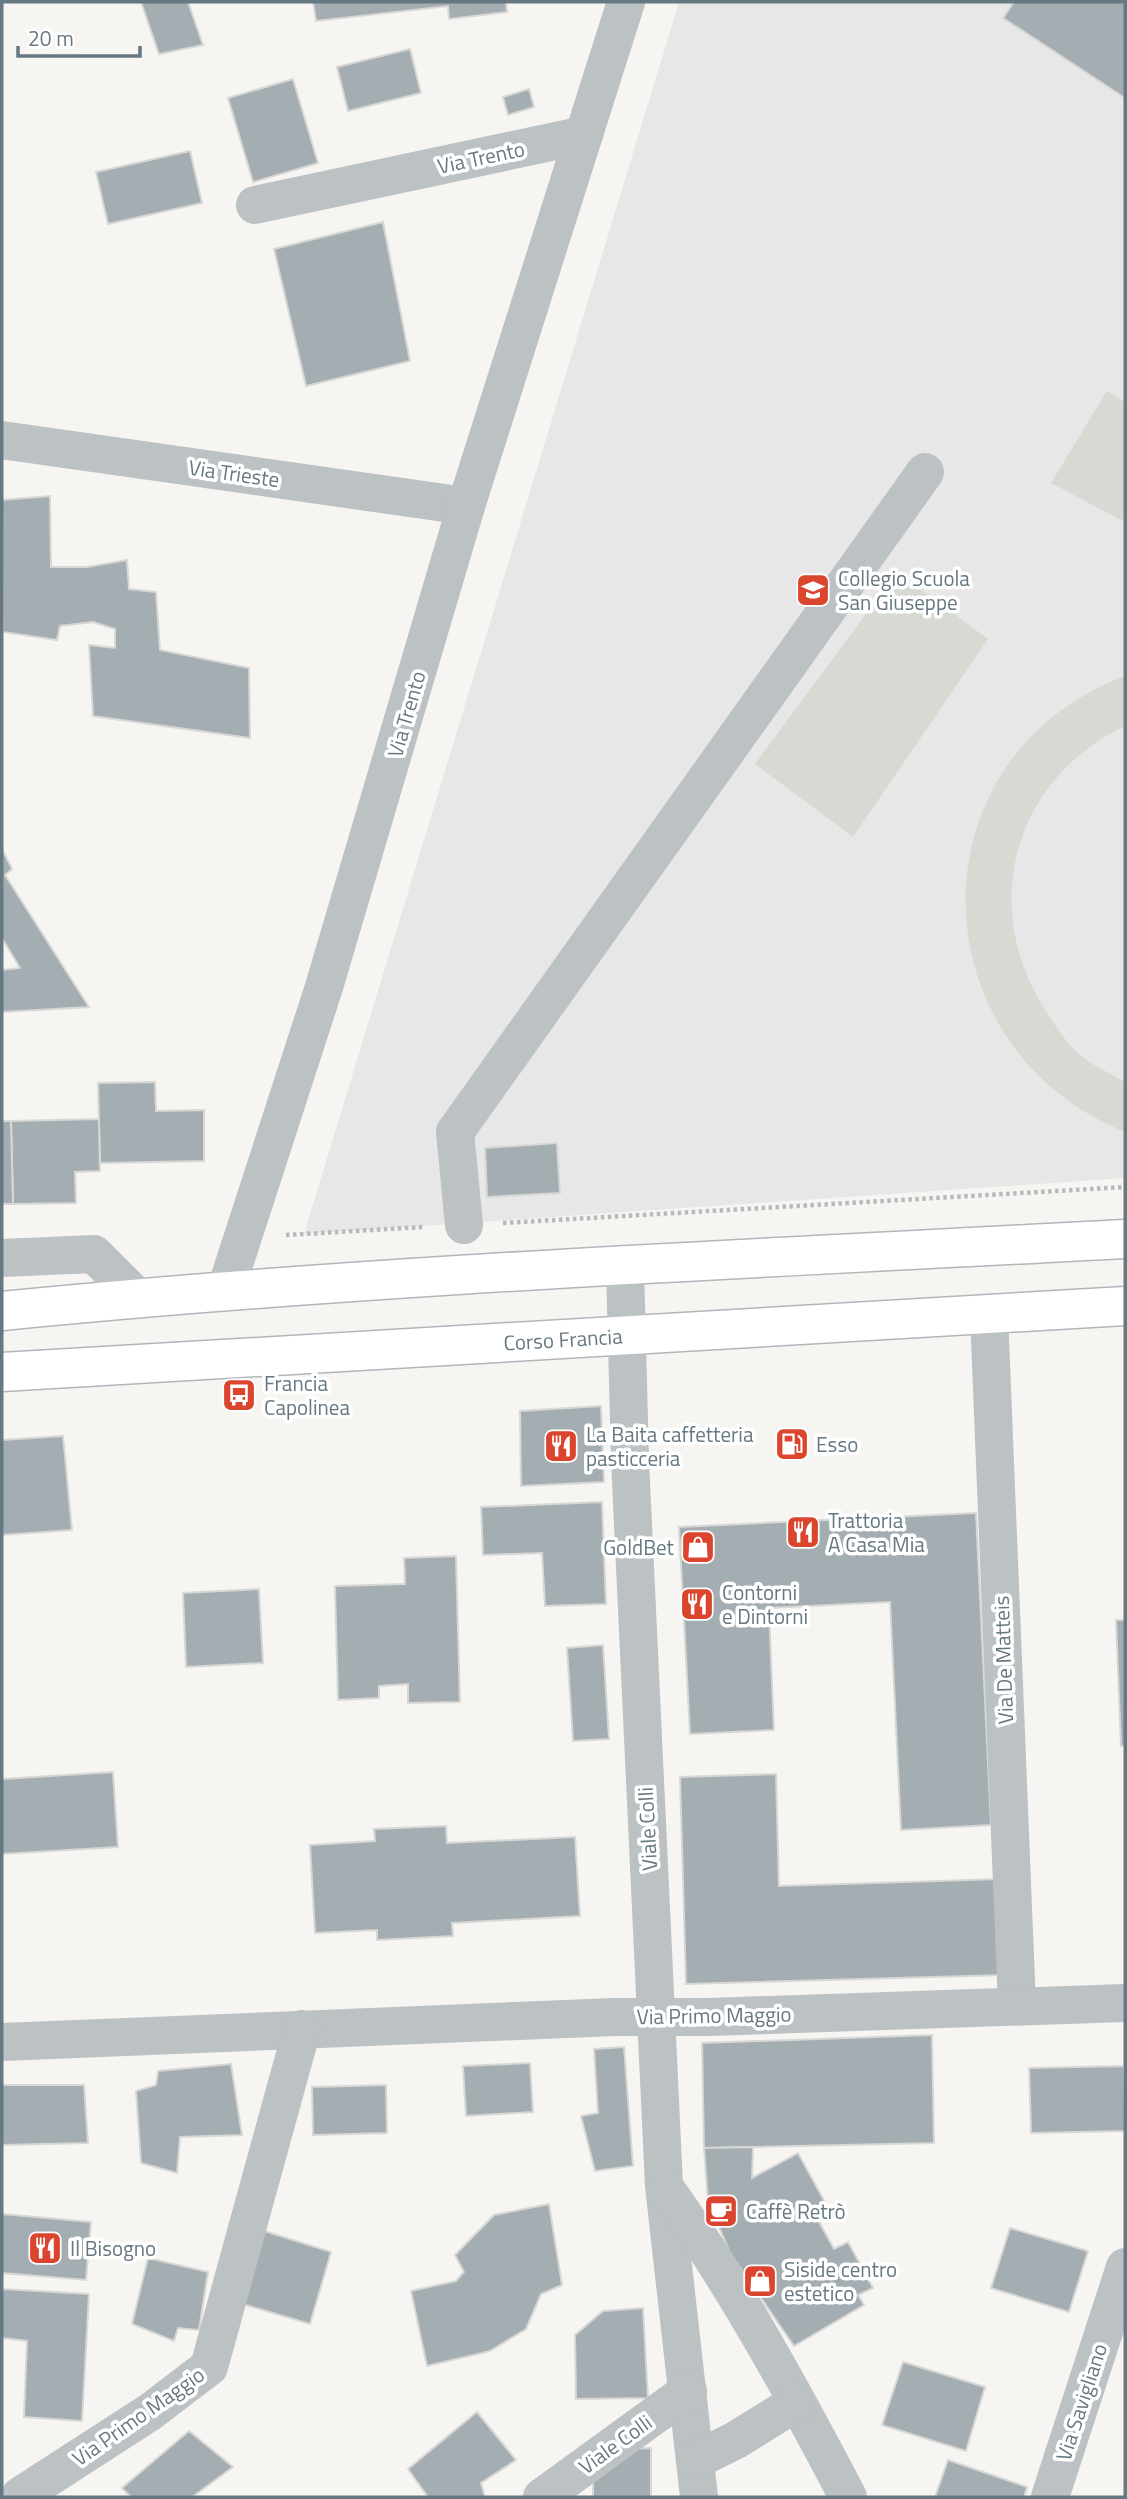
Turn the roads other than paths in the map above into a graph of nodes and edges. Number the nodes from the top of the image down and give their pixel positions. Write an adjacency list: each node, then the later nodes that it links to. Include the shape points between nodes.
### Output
1 (626, 2): 2 (street, Via Trento)
2 (584, 135): 3 (street, Via Trento); 6 (street, Via Trento)
3 (255, 205)
4 (2, 440): 6 (street, Via Trieste)
5 (925, 472): 7 (street, via 455,1132)
6 (466, 506): 11 (street, Via Trento, via 324,987)
7 (464, 1225)
8 (1125, 1239): 10 (main road)
9 (2, 1258): 12 (street, via 94,1254)
10 (625, 1266): 11 (main road); 16 (street, Viale Colli)
11 (225, 1292): 12 (main road)
12 (137, 1297): 14 (main road)
13 (1125, 1306): 15 (main road, Corso Francia)
14 (2, 1311)
15 (989, 1314): 16 (main road, Corso Francia); 19 (street, Via De Matteis)
16 (625, 1334): 17 (main road, Corso Francia); 20 (street, Viale Colli)
17 (2, 1371)
18 (1125, 2003): 19 (street, Via Primo Maggio)
19 (1017, 2006): 20 (street, Via Primo Maggio)
20 (655, 2017): 21 (street, Via Primo Maggio); 23 (street, Viale Colli)
21 (302, 2029): 22 (street, Via Primo Maggio); 28 (street, Via Primo Maggio, via 209,2367 150,2412)
22 (2, 2042)
23 (664, 2186): 25 (street, Viale Colli); 26 (street, via 703,2241)
24 (1125, 2267): 32 (street, Via Savigliano)
25 (688, 2391): 27 (street, Viale Colli); 29 (street, Viale Colli)
26 (797, 2402): 27 (street); 31 (street)
27 (696, 2460): 30 (street, Viale Colli)
28 (20, 2496)
29 (542, 2497)
30 (699, 2497)
31 (848, 2497)
32 (1050, 2497)

